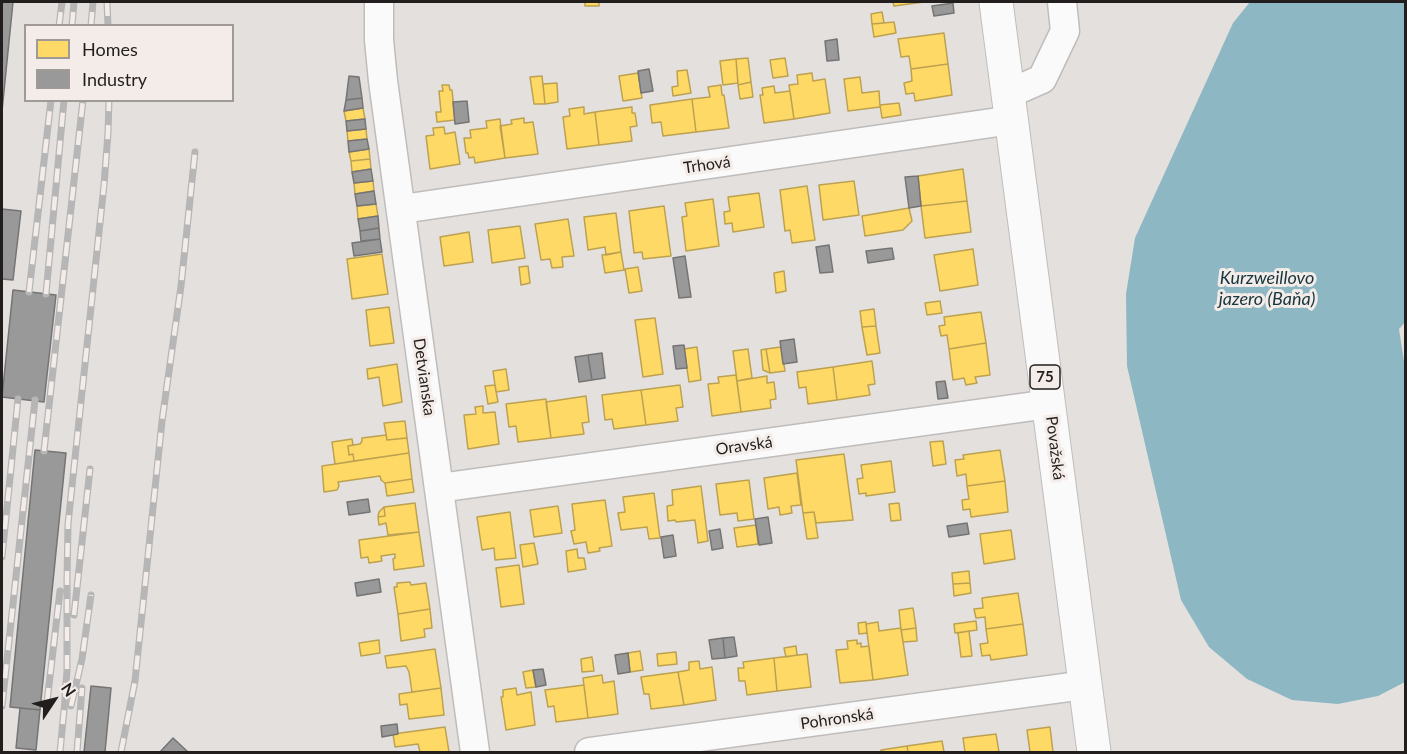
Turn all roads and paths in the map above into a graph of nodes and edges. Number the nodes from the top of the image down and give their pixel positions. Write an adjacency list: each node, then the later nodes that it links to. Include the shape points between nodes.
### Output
1 (374, 2): 5 (street, Detvianska)
2 (996, 2): 4 (main road, Považská / 75)
3 (1062, 2): 4 (street, Trhová, via 1065,31 1042,79)
4 (1010, 107): 5 (street, Trhová); 6 (main road, Považská / 75)
5 (402, 209): 7 (street, Detvianska)
6 (1049, 404): 7 (street, Oravská); 8 (main road, Považská / 75)
7 (439, 488): 9 (street, Detvianska)
8 (1085, 685): 10 (street, Pohronská); 11 (main road, Považská / 75)
9 (475, 753)
10 (589, 753)
11 (1094, 753)

